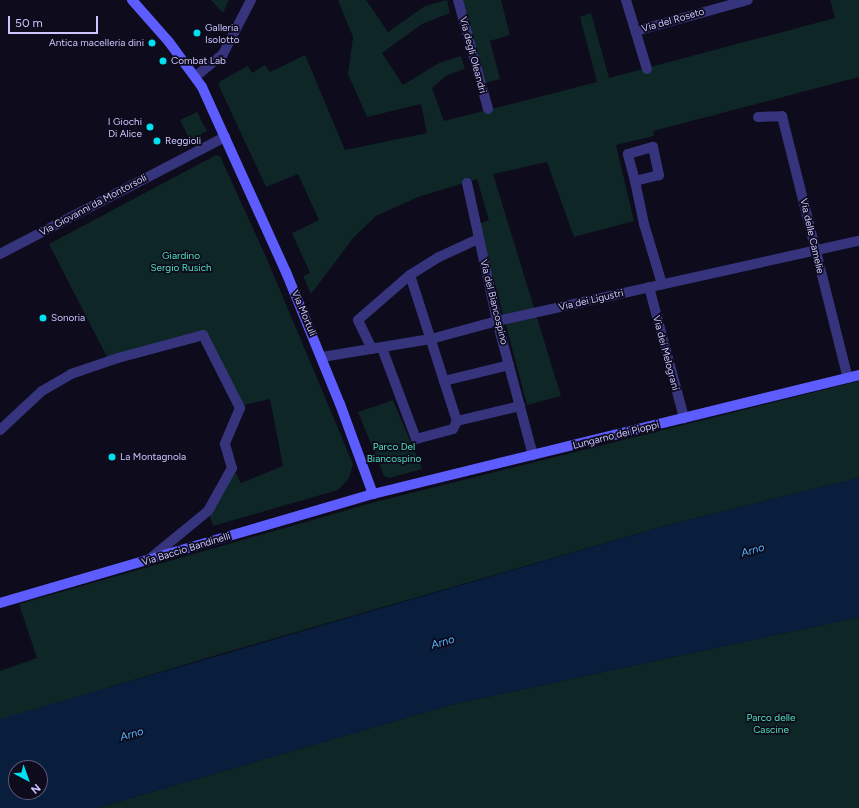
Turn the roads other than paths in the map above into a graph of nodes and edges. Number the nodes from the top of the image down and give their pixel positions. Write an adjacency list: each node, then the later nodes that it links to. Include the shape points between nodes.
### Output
1 (132, 0): 8 (street)
2 (251, 0): 8 (street, via 223,54)
3 (458, 0): 9 (street, Via degli Oleandri)
4 (626, 0): 6 (street)
5 (748, 0): 6 (street, Via del Roseto)
6 (636, 31): 7 (street, Via del Roseto)
7 (647, 69)
8 (196, 76): 11 (street, Via Mortuli)
9 (488, 109)
10 (758, 117): 16 (street, Via delle Camelie, via 782,116)
11 (225, 136): 17 (street, Via Giovanni da Montorsoli); 24 (street, Via Mortuli)
12 (634, 181): 19 (street)
13 (467, 183): 14 (street, Via del Biancospino)
14 (478, 239): 18 (street, via 439,257); 21 (street, Via del Biancospino)
15 (859, 241): 16 (street, Via dei Ligustri)
16 (814, 252): 19 (street, Via dei Ligustri); 27 (street, Via delle Camelie)
17 (0, 254)
18 (410, 275): 22 (street); 23 (street, via 358,320)
19 (662, 284): 20 (street, Via dei Ligustri)
20 (649, 287): 21 (street, Via dei Ligustri); 30 (street, Via dei Melograni)
21 (497, 321): 22 (street, Via dei Ligustri); 25 (street, Via del Biancospino)
22 (431, 339): 23 (street, Via dei Ligustri); 28 (street)
23 (377, 349): 24 (street, Via dei Ligustri); 31 (street, via 416,439 453,429)
24 (322, 357): 34 (street, Via Mortuli)
25 (509, 365): 28 (street); 29 (street, Via del Biancospino)
26 (859, 375): 27 (street, Lungarno dei Pioppi)
27 (848, 378): 30 (street, Lungarno dei Pioppi)
28 (444, 381): 31 (street)
29 (520, 406): 31 (street); 33 (street, Via del Biancospino)
30 (684, 418): 33 (street, Lungarno dei Pioppi)
31 (457, 421)
32 (0, 430): 35 (street, via 42,391 71,374 118,358 203,335 240,408 224,444 232,468 208,511)
33 (532, 455): 34 (street, Lungarno dei Pioppi)
34 (373, 494): 35 (street, Via Baccio Bandinelli)
35 (147, 561): 36 (street, Via Baccio Bandinelli)
36 (0, 603)

